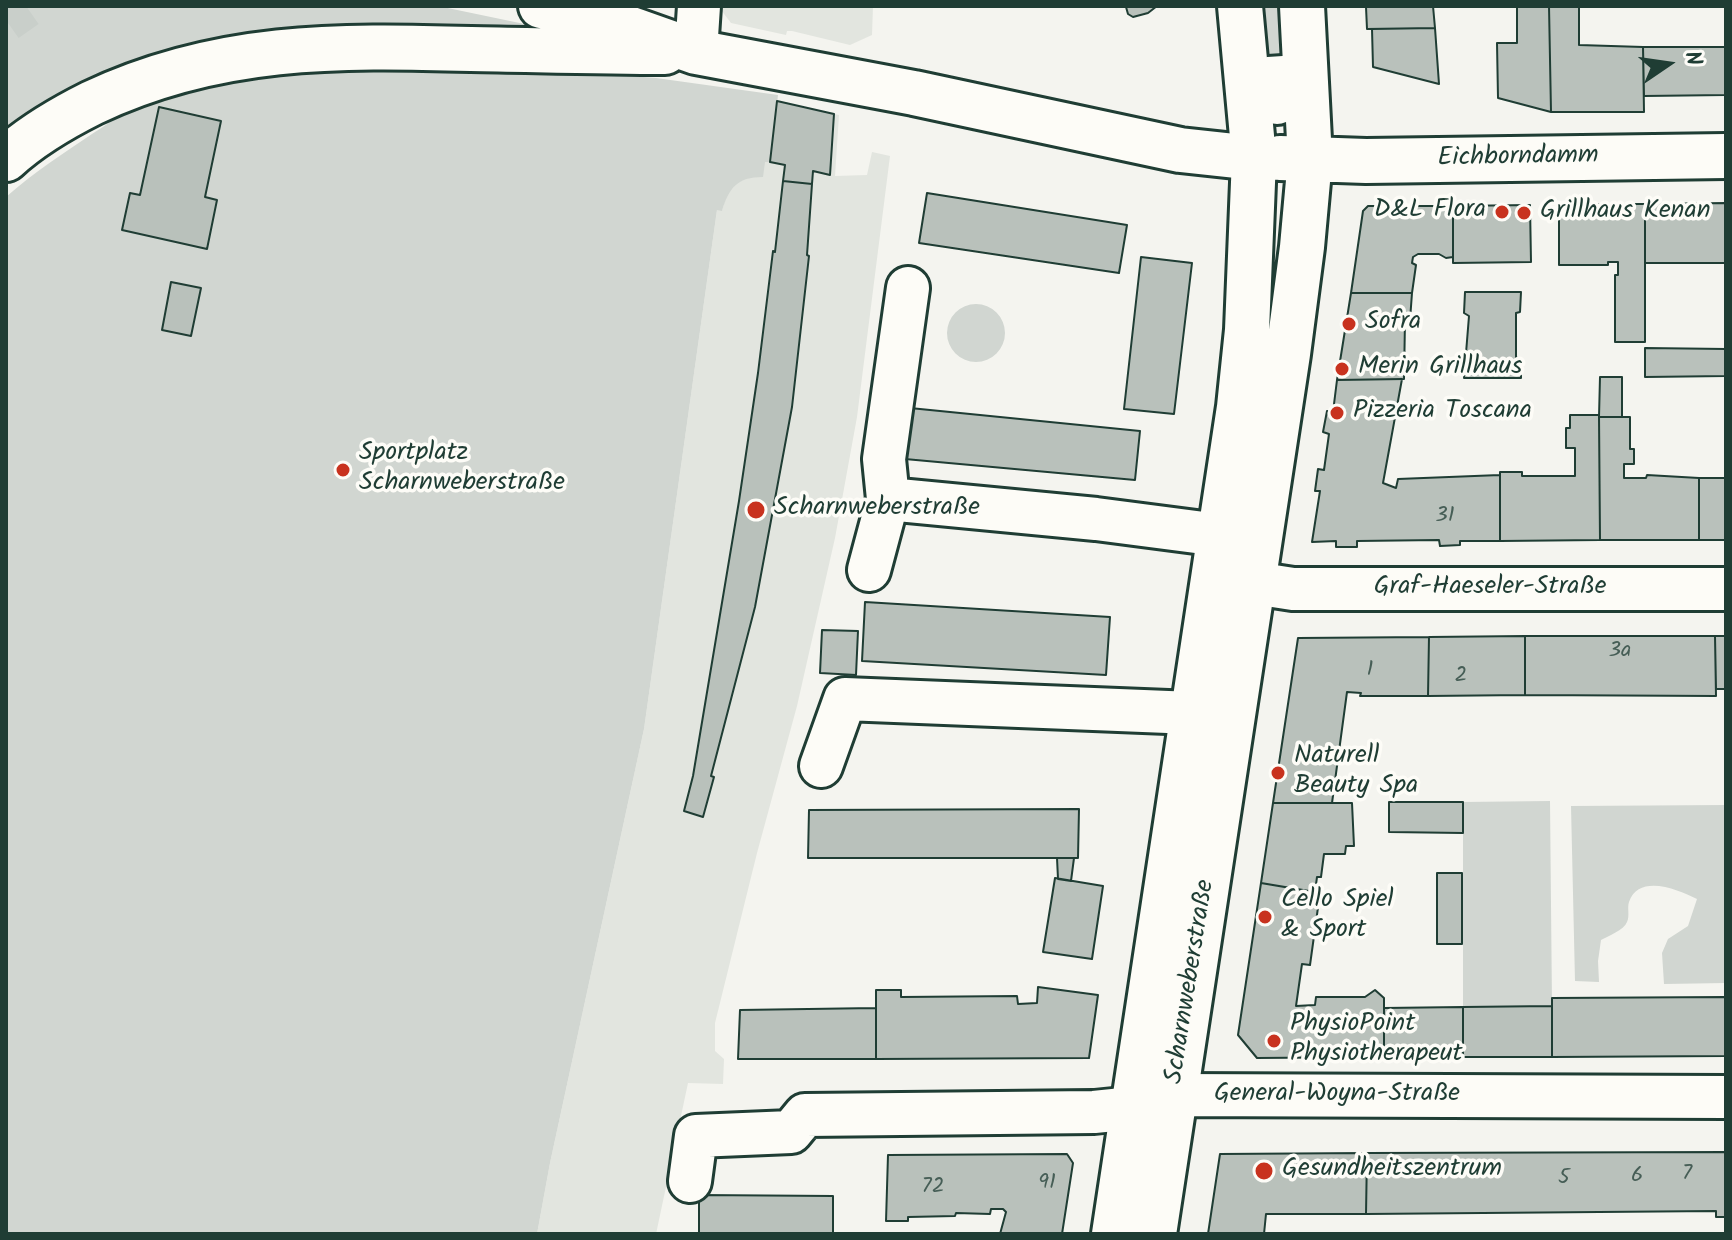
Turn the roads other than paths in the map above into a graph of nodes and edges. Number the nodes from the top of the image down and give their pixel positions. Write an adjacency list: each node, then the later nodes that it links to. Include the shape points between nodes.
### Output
1 (541, 6): 5 (main road, via 600,18)
2 (699, 6): 5 (street)
3 (1240, 6): 7 (main road, Scharnweberstraße)
4 (1302, 6): 9 (main road, Scharnweberstraße)
5 (696, 52): 7 (main road, via 1189,152); 8 (main road, via 357,46 273,51 193,65 121,89 64,117)
6 (1726, 156): 9 (main road, Eichborndamm)
7 (1254, 158): 9 (main road); 12 (main road, Scharnweberstraße, via 1247,330)
8 (6, 159)
9 (1310, 159): 14 (main road, Scharnweberstraße)
10 (908, 288): 11 (street, via 884,459)
11 (888, 499): 12 (street); 13 (street)
12 (1219, 535): 16 (main road, Scharnweberstraße)
13 (869, 570)
14 (1254, 583): 15 (street, Graf-Haeseler-Straße, via 1293,589); 18 (main road, Scharnweberstraße)
15 (1726, 589)
16 (1193, 713): 17 (street, via 845,699); 20 (main road, Scharnweberstraße)
17 (821, 766)
18 (1174, 1095): 19 (street, General-Woyna-Straße); 20 (street, General-Woyna-Straße); 23 (main road, Scharnweberstraße)
19 (1726, 1097)
20 (1133, 1108): 21 (street, General-Woyna-Straße, via 805,1115 791,1132 696,1136); 22 (main road, Scharnweberstraße)
21 (690, 1181)
22 (1114, 1234)
23 (1154, 1234)

